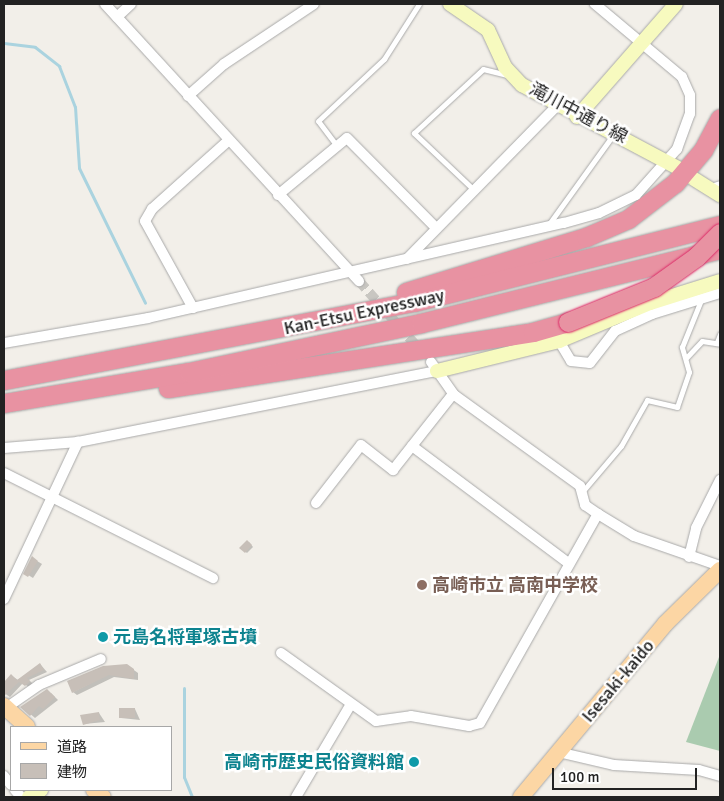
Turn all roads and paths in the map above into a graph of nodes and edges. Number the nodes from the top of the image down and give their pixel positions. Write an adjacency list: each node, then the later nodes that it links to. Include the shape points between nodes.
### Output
1 (105, 4): 8 (street)
2 (131, 4): 8 (street)
3 (314, 4): 11 (street, via 224,64)
4 (420, 4): 17 (lane, via 384,59 318,121)
5 (450, 4): 10 (street, 滝川中通り線, via 488,30)
6 (595, 4): 9 (street)
7 (676, 4): 9 (street)
8 (117, 17): 11 (street)
9 (641, 43): 13 (street); 18 (street, via 682,78 690,95 688,121)
10 (512, 76): 12 (street, 滝川中通り線); 21 (lane, via 483,69 414,133)
11 (188, 96): 16 (street)
12 (557, 106): 13 (street, 滝川中通り線); 21 (street)
13 (577, 117): 15 (street, 滝川中通り線)
14 (720, 118): 36 (highway, via 703,150 675,183 645,209 611,227)
15 (613, 136): 18 (street, 滝川中通り線); 26 (lane)
16 (228, 140): 22 (street); 35 (street, via 152,210 145,221)
17 (337, 146): 22 (street); 25 (street, via 347,138)
18 (673, 165): 26 (street, via 636,195 599,214)
19 (694, 179): 20 (street)
20 (714, 185): 23 (street)
21 (474, 190): 25 (street)
22 (278, 195): 30 (street)
23 (720, 195)
24 (720, 225): 36 (highway, Kan-Etsu Expressway, via 499,282)
25 (435, 227): 29 (street)
26 (547, 227): 29 (street)
27 (720, 233): 45 (highway, bridge, via 696,257 654,287 568,322 533,332 131,394)
28 (720, 249): 45 (highway, Kan-Etsu Expressway, via 412,325 189,372)
29 (408, 259): 30 (street)
30 (352, 272): 31 (street); 35 (street)
31 (359, 281)
32 (720, 281): 38 (street, via 650,303)
33 (720, 293): 34 (street)
34 (701, 299): 38 (street, via 652,314 615,331 590,363 571,361); 41 (lane, via 682,347)
35 (193, 308): 39 (street)
36 (278, 330): 43 (highway, Kan-Etsu Expressway)
37 (720, 334): 40 (lane)
38 (560, 341): 42 (street)
39 (4, 343)
40 (719, 343): 41 (lane, via 702,341)
41 (686, 358): 51 (lane, via 689,372 677,407 647,400 621,446)
42 (434, 366): 44 (street); 46 (street)
43 (4, 380)
44 (454, 394): 47 (street); 51 (street, via 580,486)
45 (4, 403)
46 (78, 442): 48 (street); 52 (street)
47 (412, 446): 53 (street, via 393,470 361,445); 56 (street)
48 (4, 448)
49 (4, 473): 52 (street)
50 (720, 480): 55 (street, via 696,528)
51 (581, 492): 54 (street, via 585,505)
52 (52, 498): 58 (street); 59 (street)
53 (316, 503)
54 (598, 514): 55 (street, via 634,536); 56 (street)
55 (689, 557): 57 (street)
56 (567, 562): 62 (street, via 480,723 469,726 411,716 376,721)
57 (720, 568): 65 (main road, Isesaki-kaido, via 666,624)
58 (213, 578)
59 (4, 599)
60 (281, 652): 62 (street)
61 (101, 659): 63 (street, via 39,685)
62 (351, 704): 67 (street)
63 (5, 707): 64 (main road)
64 (26, 726)
65 (558, 752): 66 (street, via 614,765 699,770); 68 (main road, Isesaki-kaido)
66 (720, 776)
67 (296, 797)
68 (521, 797)

